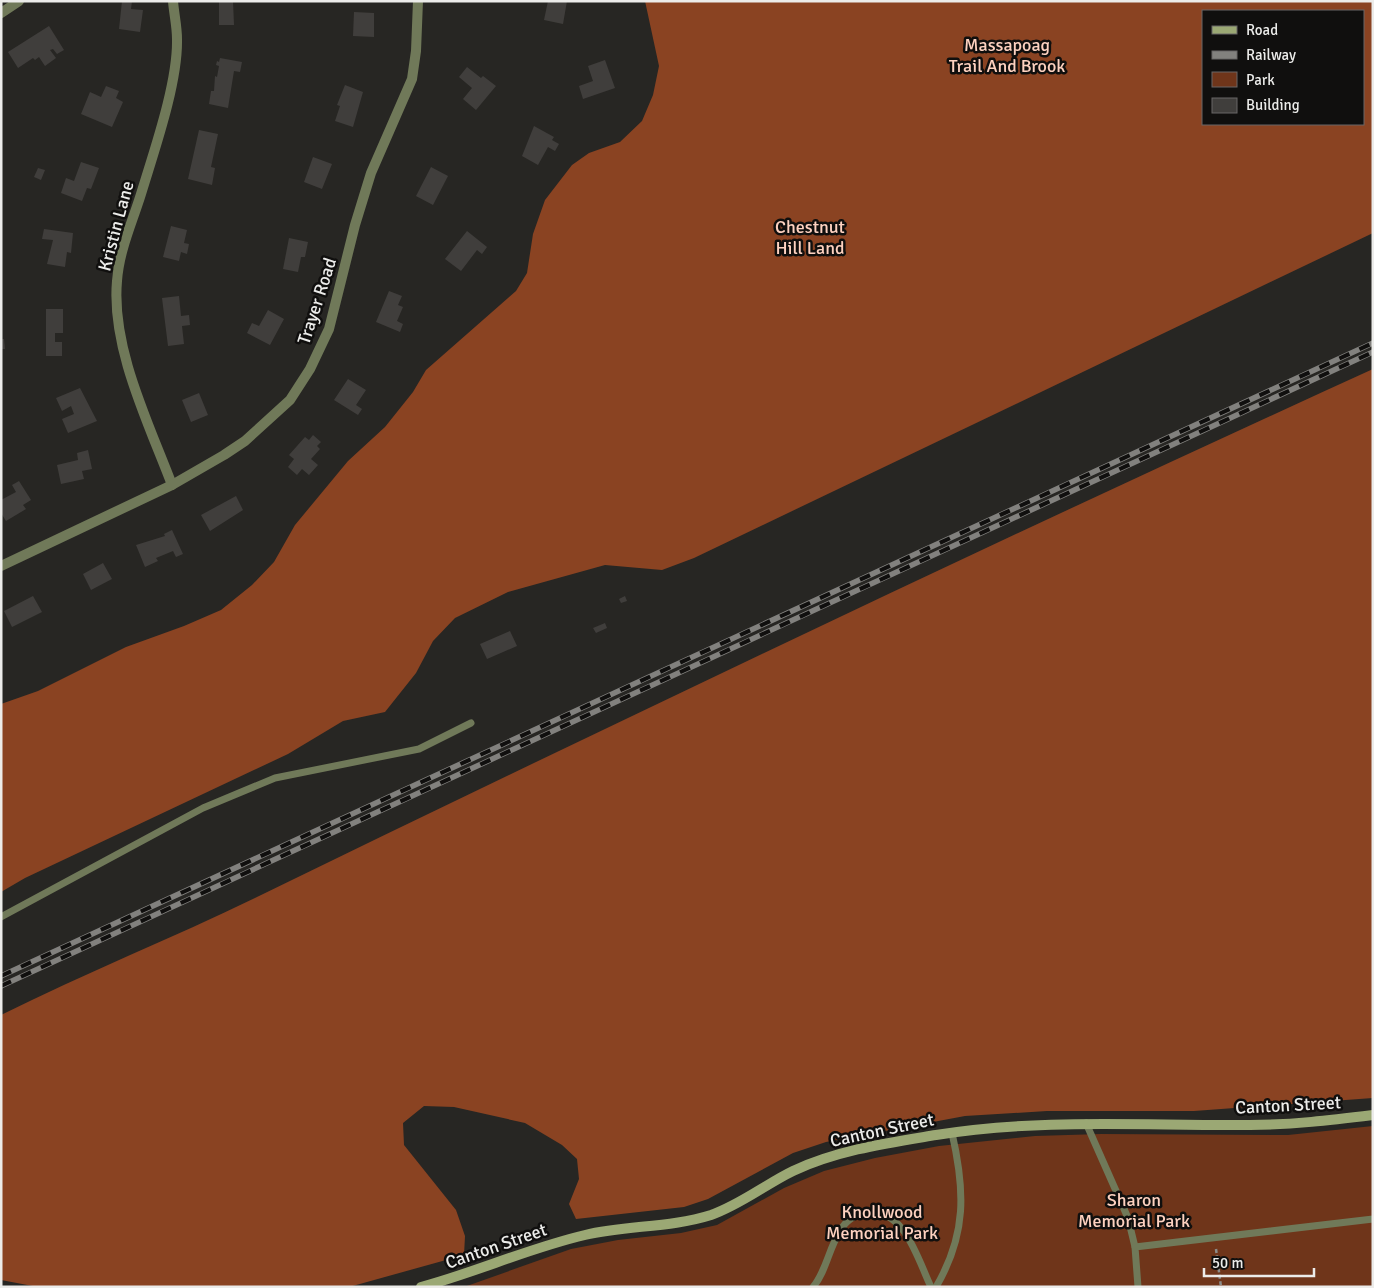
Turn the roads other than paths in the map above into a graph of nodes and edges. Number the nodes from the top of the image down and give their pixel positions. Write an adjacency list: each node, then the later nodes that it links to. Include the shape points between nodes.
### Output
1 (19, 1): 4 (street)
2 (173, 1): 5 (street, Kristin Lane, via 177,40 174,73 124,244 117,281 117,319 124,350)
3 (418, 1): 5 (street, Trayer Road, via 412,79 372,173 355,225 329,329 310,369 290,400 245,440)
4 (1, 13)
5 (172, 485): 6 (street, Trayer Road)
6 (1, 566)
7 (471, 723): 8 (lane, via 419,749 275,778 203,808)
8 (1, 917)
9 (1373, 1115): 10 (street, Canton Street, via 1251,1125)
10 (1086, 1123): 11 (street, Canton Street); 13 (lane, via 1128,1218)
11 (952, 1133): 14 (street, Canton Street, via 821,1160 778,1178 713,1214 568,1238); 18 (lane, via 961,1172 961,1218 952,1253)
12 (1373, 1219): 13 (lane)
13 (1135, 1247): 19 (lane)
14 (444, 1284): 15 (street, Canton Street)
15 (421, 1287)
16 (813, 1287): 17 (lane, via 841,1229 849,1219 871,1212 891,1216 900,1225)
17 (931, 1287)
18 (936, 1287)
19 (1138, 1287)

